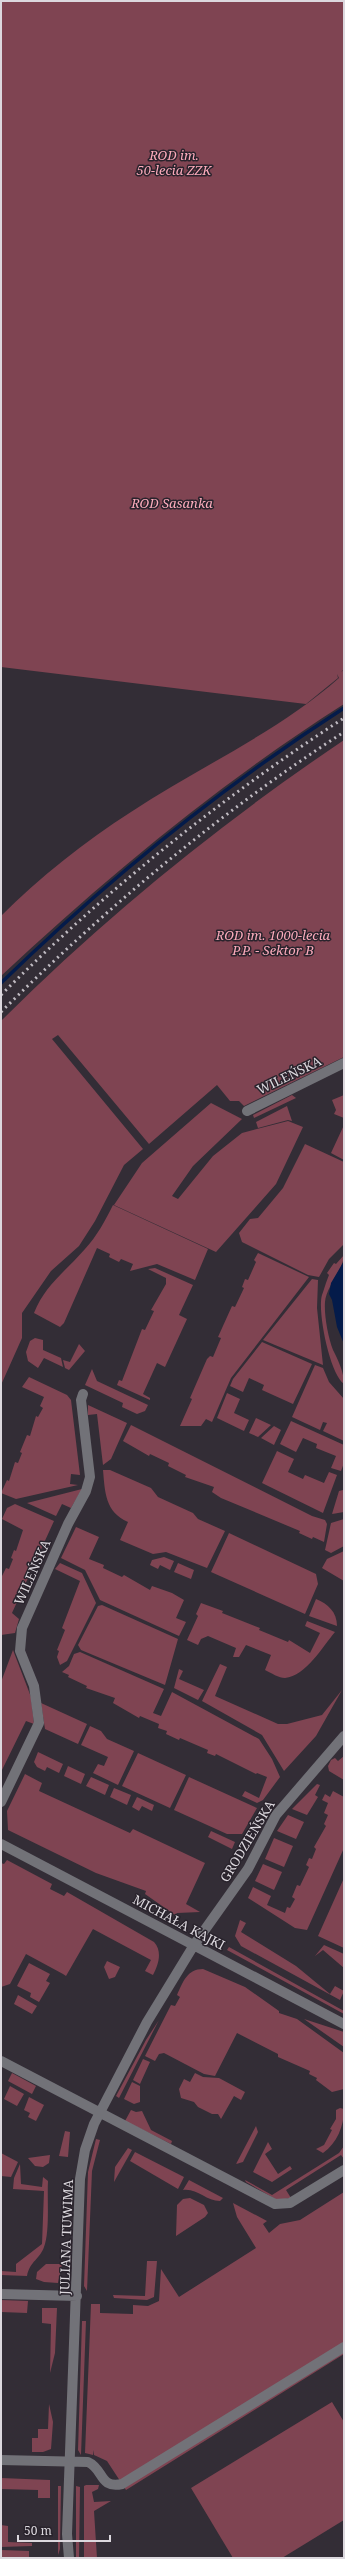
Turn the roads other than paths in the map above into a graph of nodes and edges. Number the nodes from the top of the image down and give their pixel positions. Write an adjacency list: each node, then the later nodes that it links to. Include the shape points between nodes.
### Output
1 (344, 1063): 2 (street, WILEŃSKA)
2 (247, 1111)
3 (83, 1394): 5 (street, WILEŃSKA, via 88,1486 68,1524 22,1628 20,1651 34,1686 39,1723)
4 (344, 1736): 7 (street, GRODZIEŃSKA, via 276,1815 248,1869)
5 (1, 1802)
6 (1, 1844): 7 (street, MICHAŁA KAJKI)
7 (194, 1944): 8 (street, MICHAŁA KAJKI); 10 (street, JULIANA TUWIMA, via 147,2022)
8 (344, 2024)
9 (1, 2061): 10 (street)
10 (99, 2113): 11 (street, via 280,2205 290,2204); 13 (street, JULIANA TUWIMA, via 82,2162)
11 (344, 2170)
12 (1, 2294): 13 (street)
13 (77, 2296): 16 (street, JULIANA TUWIMA)
14 (344, 2347): 16 (street, via 122,2484 114,2486 107,2483 92,2463)
15 (1, 2460): 16 (street)
16 (70, 2461): 17 (street, JULIANA TUWIMA, via 67,2534)
17 (69, 2558)

